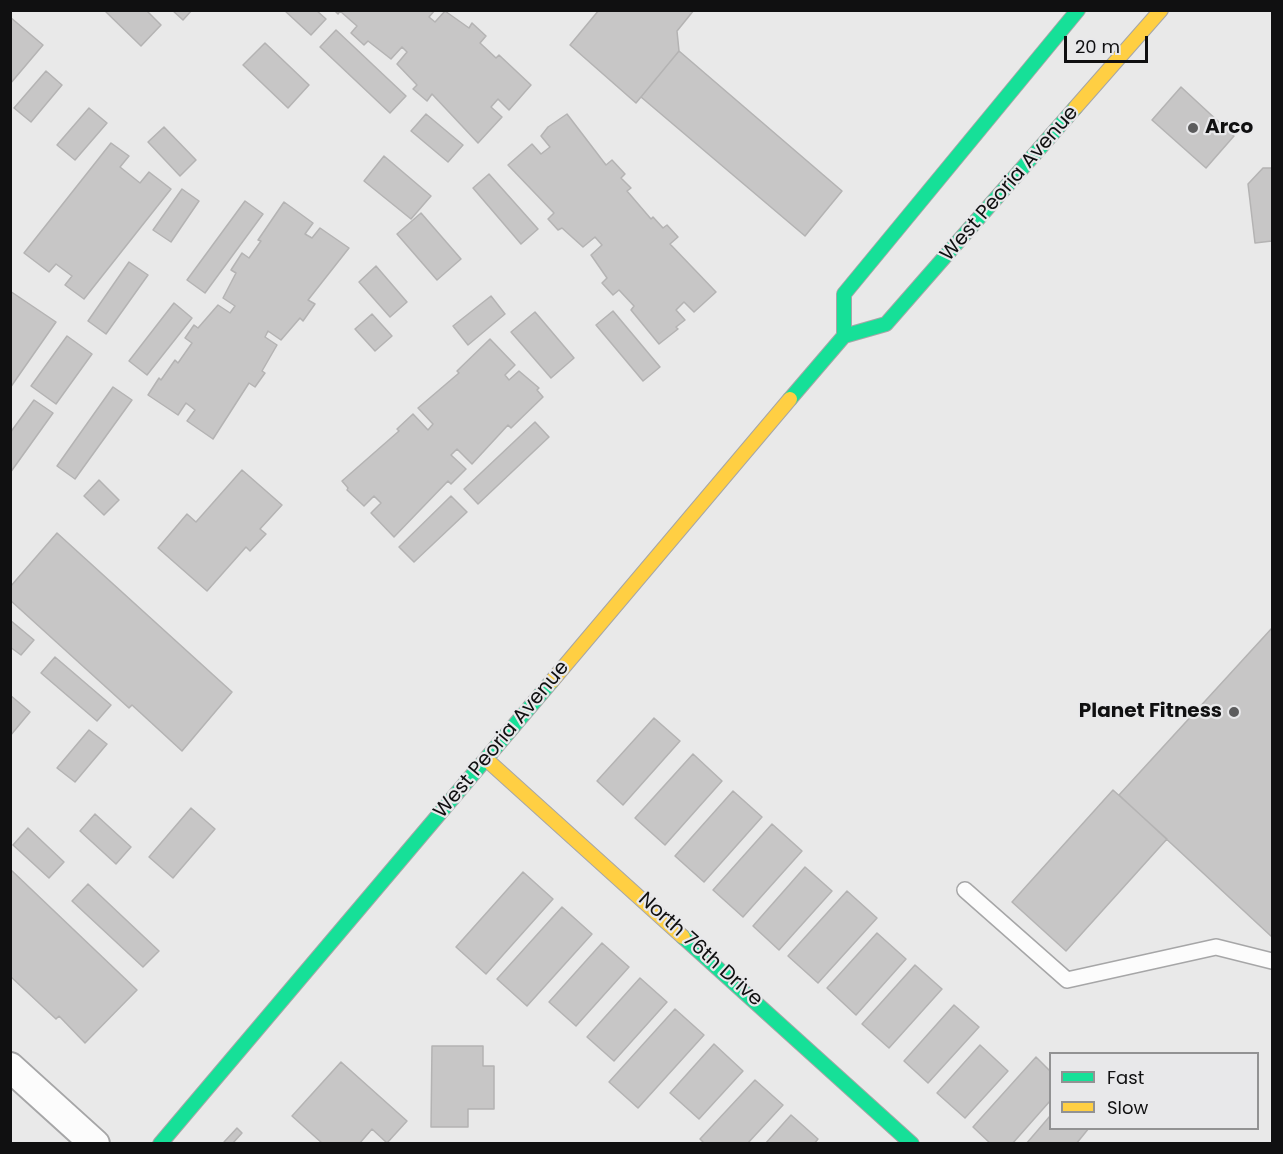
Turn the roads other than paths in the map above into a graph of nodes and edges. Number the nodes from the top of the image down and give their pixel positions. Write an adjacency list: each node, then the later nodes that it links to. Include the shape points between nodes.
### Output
1 (1078, 10): 3 (main road, via 844,294)
2 (1161, 10): 3 (main road, West Peoria Avenue, via 886,324)
3 (844, 336): 4 (main road, West Peoria Avenue)
4 (486, 759): 9 (main road, West Peoria Avenue); 10 (main road, North 76th Drive)
5 (965, 890): 6 (lane, via 1067,981 1216,946)
6 (1272, 961)
7 (10, 1067): 8 (street)
8 (95, 1143)
9 (160, 1143)
10 (912, 1143)

